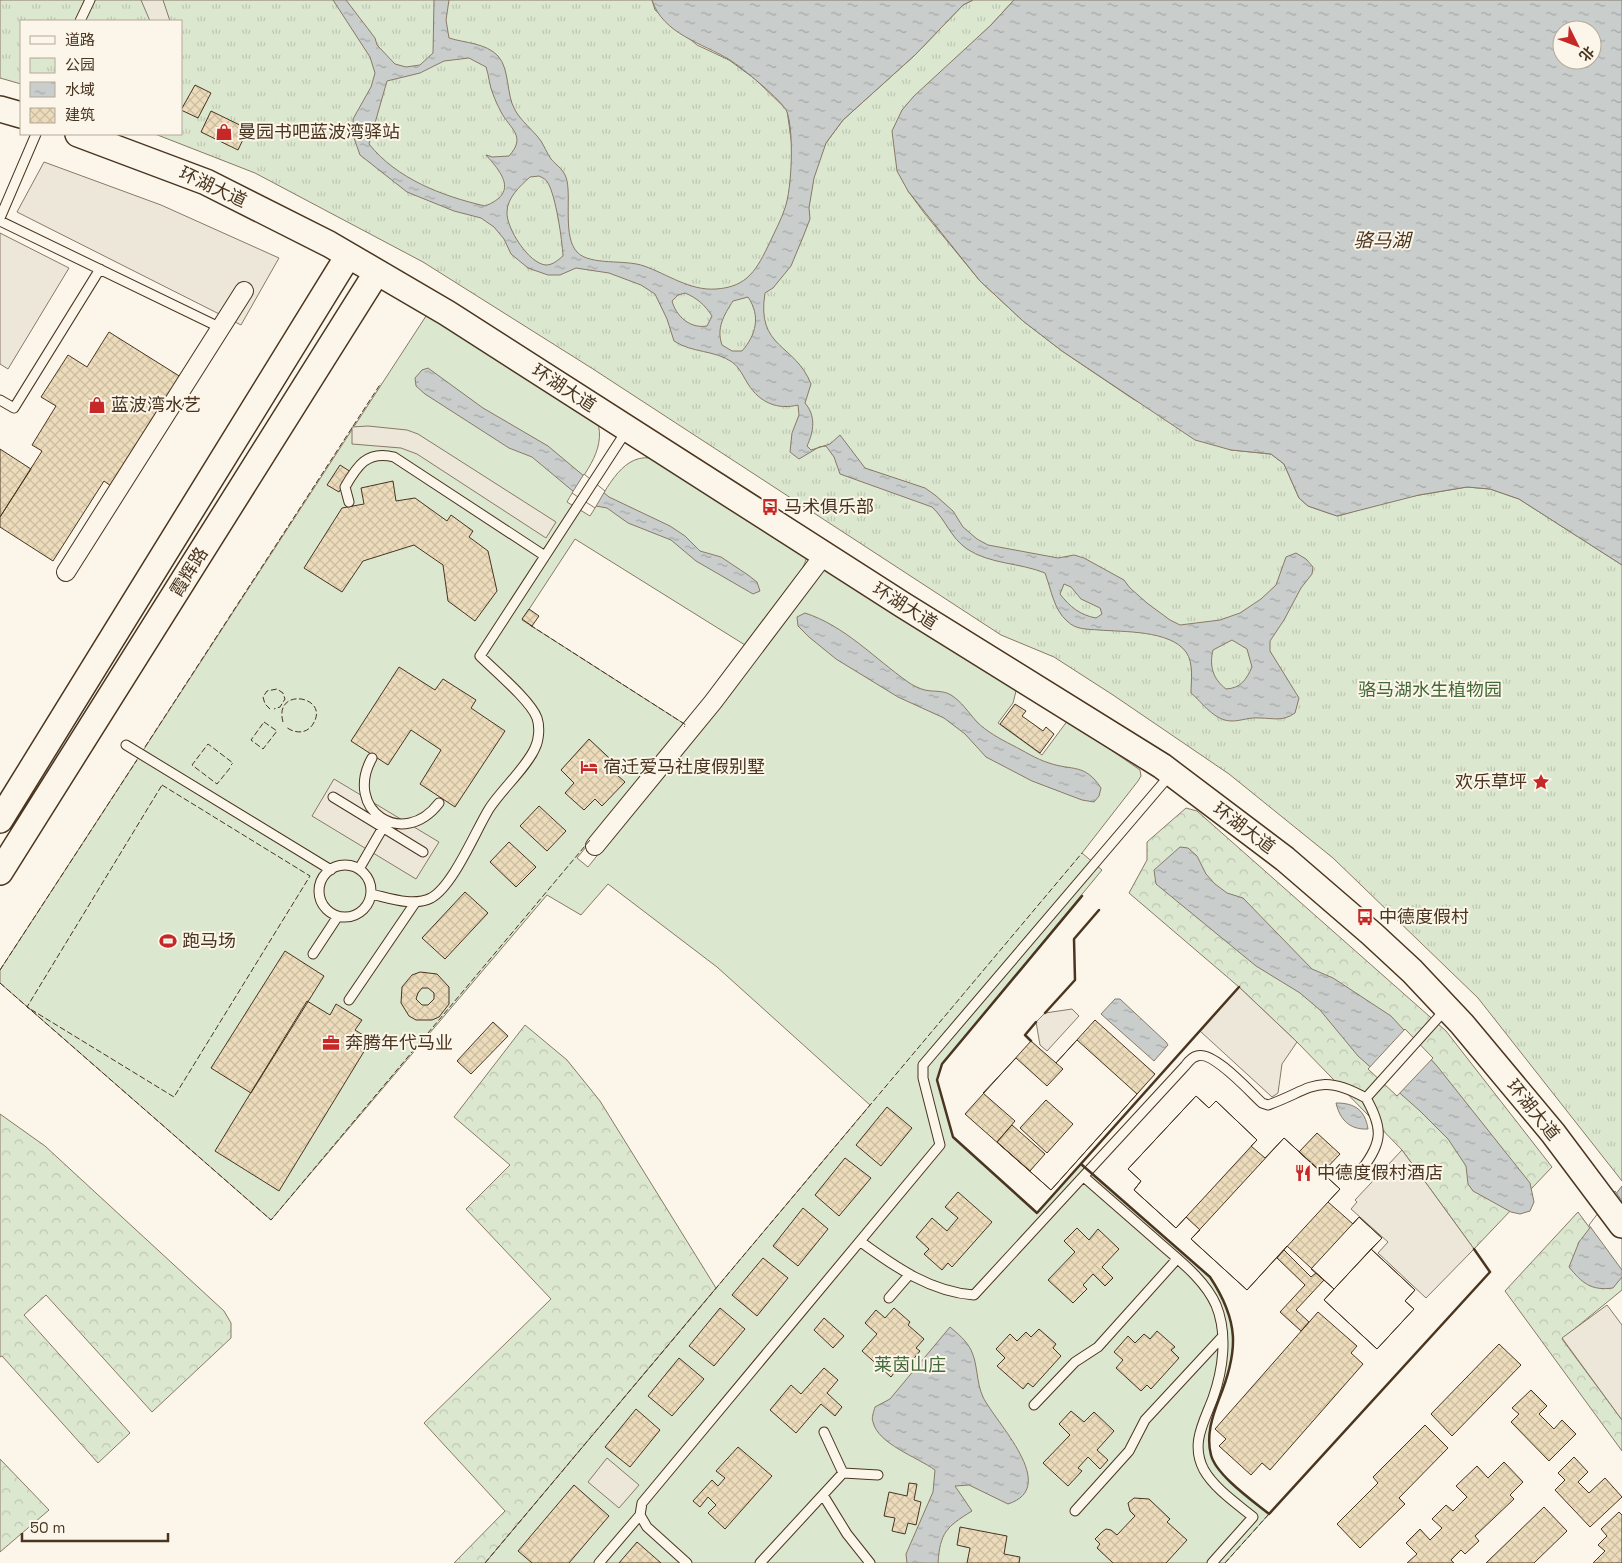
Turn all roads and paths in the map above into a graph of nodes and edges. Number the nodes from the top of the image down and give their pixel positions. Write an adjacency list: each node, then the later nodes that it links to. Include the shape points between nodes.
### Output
1 (90, 0): 2 (lane)
2 (80, 20)
3 (0, 110): 4 (street)
4 (20, 115)
5 (36, 135): 7 (lane)
6 (81, 135): 8 (street, 环湖大道, via 206,182)
7 (0, 219): 9 (lane)
8 (348, 256): 10 (street, 环湖大道); 24 (street, 霞辉路)
9 (100, 269): 12 (lane); 13 (lane, via 14,408)
10 (378, 272): 14 (street, 环湖大道); 30 (street, 霞辉路)
11 (244, 291): 12 (street)
12 (221, 328): 18 (street)
13 (0, 400)
14 (627, 430): 16 (street, 环湖大道); 17 (lane)
15 (349, 502): 17 (lane, via 345,486 365,458 376,455 394,457)
16 (824, 555): 21 (street, 环湖大道); 26 (street, via 713,702)
17 (545, 556): 32 (lane, via 480,656 522,697 537,718 535,749 490,808 445,884 431,898)
18 (66, 572)
19 (126, 745): 29 (lane)
20 (372, 758): 25 (lane, via 365,772 363,790 371,808)
21 (1172, 773): 36 (street, 环湖大道, via 1310,880 1372,934); 41 (lane, via 923,1065 923,1078 940,1145)
22 (333, 797): 25 (lane)
23 (439, 804): 25 (lane, via 425,818 413,824)
24 (0, 820)
25 (385, 824): 27 (lane); 28 (lane)
26 (595, 846)
27 (423, 852)
28 (359, 869): 29 (lane, via 345,866); 31 (lane, via 369,880)
29 (331, 870): 33 (lane, via 321,883 321,899 330,912)
30 (0, 872)
31 (371, 894): 32 (lane); 33 (lane, via 360,913)
32 (415, 903): 35 (lane)
33 (338, 916): 34 (lane)
34 (313, 954)
35 (349, 1000)
36 (1448, 1008): 37 (lane); 40 (street, 环湖大道, via 1553,1133)
37 (1366, 1098): 38 (lane, via 1377,1120 1379,1136 1373,1154); 39 (lane, via 1344,1087 1314,1085 1268,1105 1218,1062 1208,1055 1197,1055)
38 (1362, 1169)
39 (1084, 1176): 42 (lane); 43 (lane, via 974,1295)
40 (1622, 1225)
41 (861, 1242): 43 (lane); 52 (lane, via 642,1503)
42 (1177, 1259): 45 (lane, via 1204,1286 1216,1306); 46 (lane, via 1098,1347 1074,1362)
43 (909, 1275): 44 (lane)
44 (889, 1298)
45 (1222, 1337): 51 (lane, via 1145,1420 1129,1452); 57 (lane, via 1219,1375 1213,1398 1202,1420 1198,1445 1200,1461 1210,1480 1253,1517)
46 (1034, 1405)
47 (824, 1432): 48 (lane)
48 (843, 1473): 49 (lane); 50 (lane)
49 (878, 1475)
50 (823, 1495): 55 (lane); 56 (lane)
51 (1075, 1510)
52 (640, 1515): 53 (lane); 54 (lane, via 647,1527)
53 (599, 1563)
54 (687, 1563)
55 (760, 1563)
56 (870, 1563)
57 (1212, 1563)

